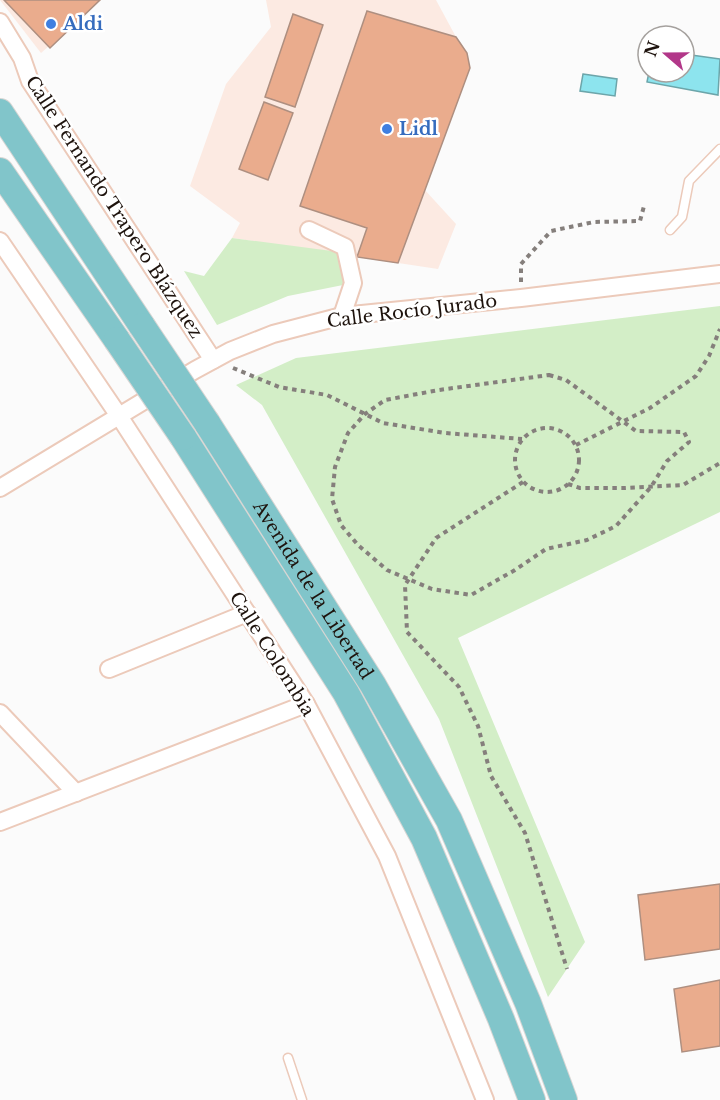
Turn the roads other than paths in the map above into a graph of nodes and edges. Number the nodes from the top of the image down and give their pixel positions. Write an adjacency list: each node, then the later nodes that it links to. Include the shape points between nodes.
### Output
1 (0, 22): 10 (street, Calle Fernando Trapero Blázquez, via 22,58 30,81)
2 (0, 112): 23 (main road, Avenida de la Libertad, bridge, via 207,423 373,685 449,820 528,1003)
3 (720, 149): 6 (lane, via 689,181 682,218)
4 (0, 171): 22 (main road, Avenida de la Libertad, bridge, via 183,437 346,693 424,838)
5 (309, 230): 9 (street, via 345,247 353,283)
6 (670, 230)
7 (0, 241): 11 (street, Calle Colombia)
8 (720, 274): 9 (street, Calle Rocío Jurado)
9 (342, 316): 10 (street, Calle Rocío Jurado, via 273,334)
10 (213, 360): 11 (street, Calle Rocío Jurado)
11 (119, 416): 12 (street, Calle Rocío Jurado); 13 (street, Calle Colombia)
12 (0, 488)
13 (247, 613): 14 (street); 15 (street, Calle Colombia)
14 (109, 669)
15 (306, 704): 17 (street); 21 (street, Calle Colombia, via 387,856)
16 (0, 713): 17 (street)
17 (76, 793): 18 (street)
18 (0, 822)
19 (288, 1058): 20 (lane)
20 (302, 1100)
21 (485, 1100)
22 (532, 1100)
23 (564, 1100)

